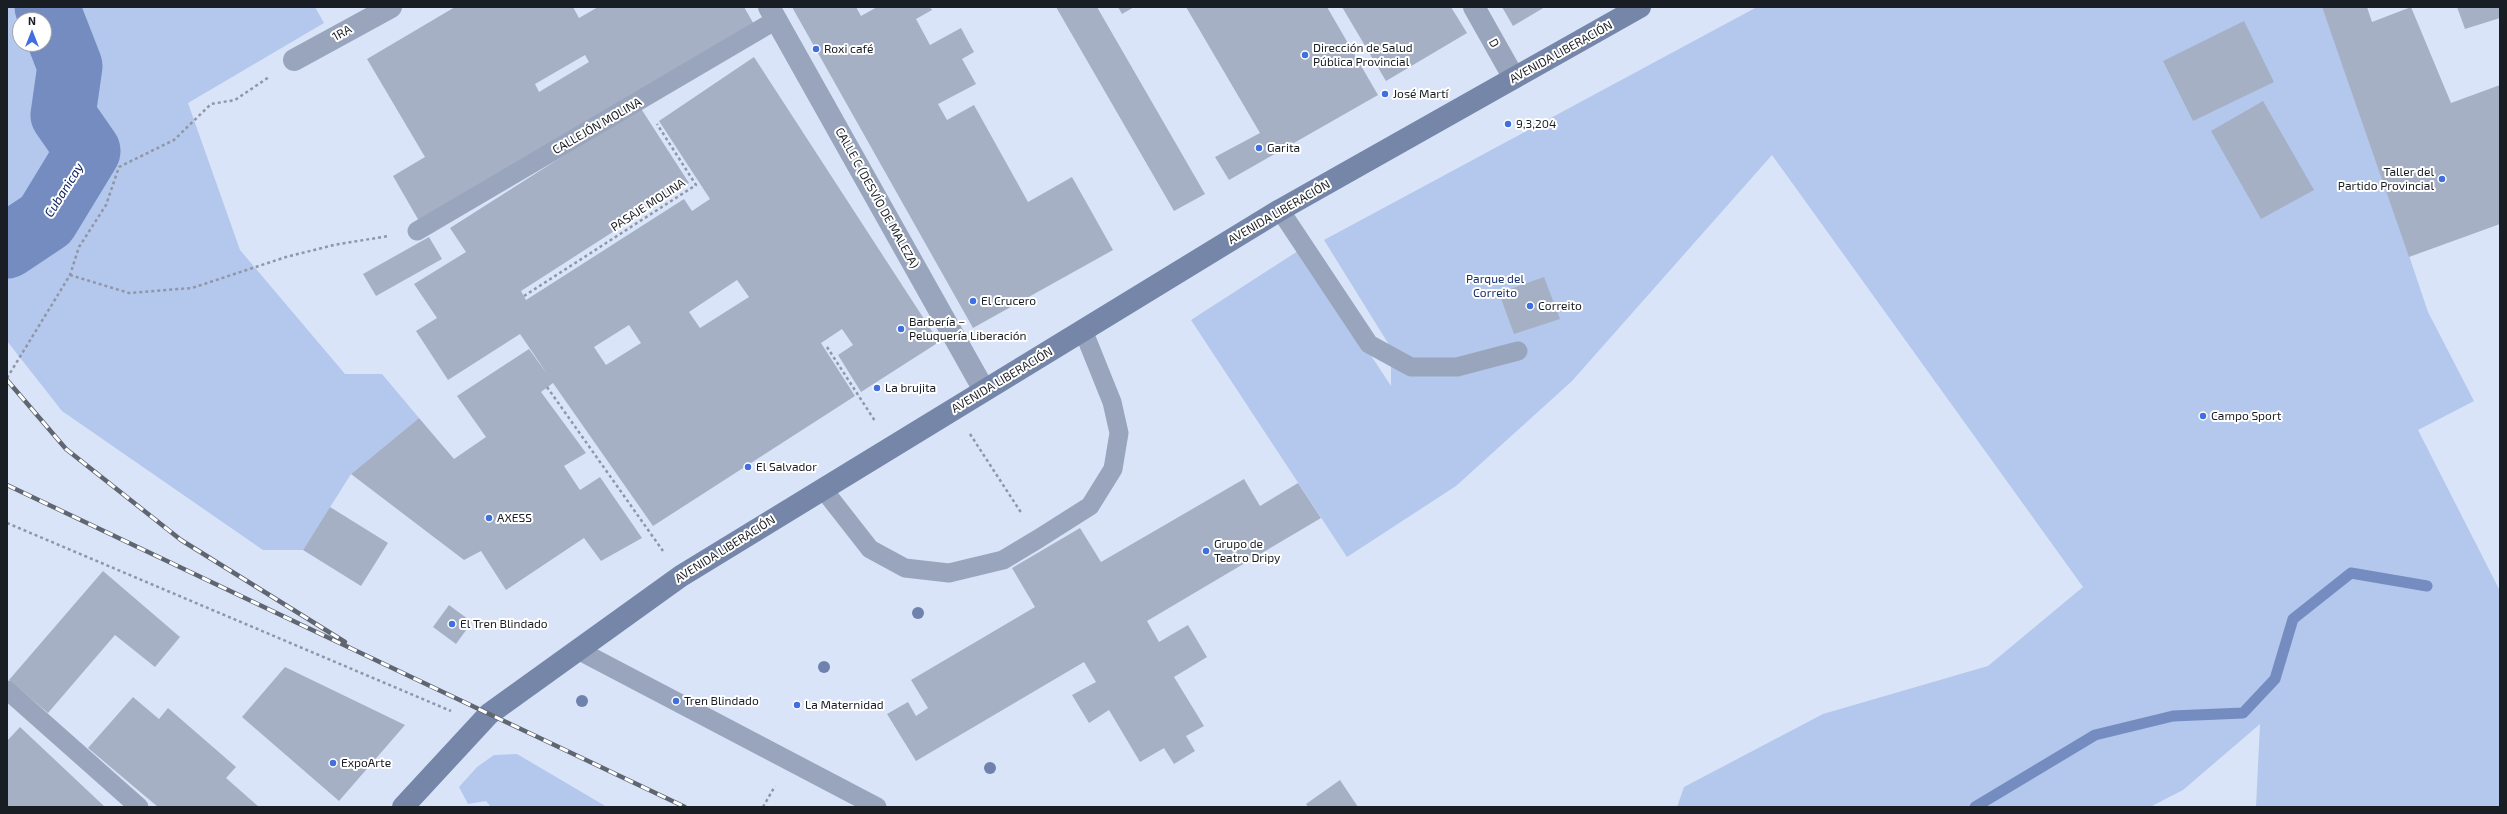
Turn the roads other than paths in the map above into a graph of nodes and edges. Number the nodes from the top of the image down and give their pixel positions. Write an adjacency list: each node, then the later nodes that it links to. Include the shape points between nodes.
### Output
1 (391, 7): 5 (street, 1RA)
2 (1474, 7): 6 (street, D)
3 (1640, 7): 6 (main road, AVENIDA LIBERACIÓN)
4 (772, 13): 8 (lane, CALLEJÓN MOLINA, via 641,100); 11 (street, CALLE C (DESVÍO DE MALEZA))
5 (294, 60)
6 (1514, 78): 7 (main road, AVENIDA LIBERACIÓN)
7 (1280, 210): 9 (main road, AVENIDA LIBERACIÓN); 10 (lane, via 1369,344 1411,366 1457,367)
8 (417, 231)
9 (1083, 330): 11 (main road, AVENIDA LIBERACIÓN); 12 (lane, via 1112,402 1119,433 1113,469 1090,506 1038,539 1003,560 949,573 905,568 870,549)
10 (1518, 351)
11 (984, 390): 12 (main road, AVENIDA LIBERACIÓN)
12 (823, 489): 13 (main road, AVENIDA LIBERACIÓN, via 681,576)
13 (578, 650): 16 (main road, AVENIDA LIBERACIÓN, via 489,714); 17 (lane)
14 (7, 690): 15 (lane)
15 (139, 807)
16 (403, 807)
17 (877, 807)

